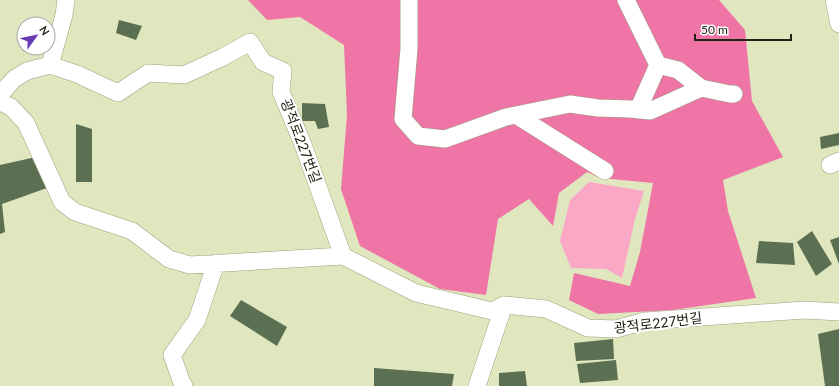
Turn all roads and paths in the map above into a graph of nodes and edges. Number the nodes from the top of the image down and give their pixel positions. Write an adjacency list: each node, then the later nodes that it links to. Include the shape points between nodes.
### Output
1 (66, 0): 6 (street)
2 (409, 0): 13 (street, via 409,49 404,119 418,136 445,139)
3 (626, 0): 7 (street)
4 (834, 0): 5 (street)
5 (839, 24)
6 (50, 65): 10 (street, via 27,71 14,79); 15 (street, 광적로227번길, via 118,93 148,73 184,75 223,58 250,42 263,62 283,71 281,92)
7 (658, 65): 8 (street, via 678,70); 12 (street)
8 (701, 88): 9 (street); 12 (street, via 650,111)
9 (734, 94)
10 (0, 95)
11 (0, 102): 16 (street, via 11,107 26,123 62,202 75,212 132,231 169,259 190,265)
12 (638, 110): 13 (street, via 570,104)
13 (516, 115): 14 (street)
14 (605, 171)
15 (343, 256): 16 (street); 17 (street, 광적로227번길, via 416,293 492,311)
16 (216, 263): 19 (street, via 197,320 172,355)
17 (504, 305): 18 (street, 광적로227번길, via 546,309 588,328 616,329 645,321 804,310); 20 (street)
18 (839, 312)
19 (184, 386)
20 (477, 386)

